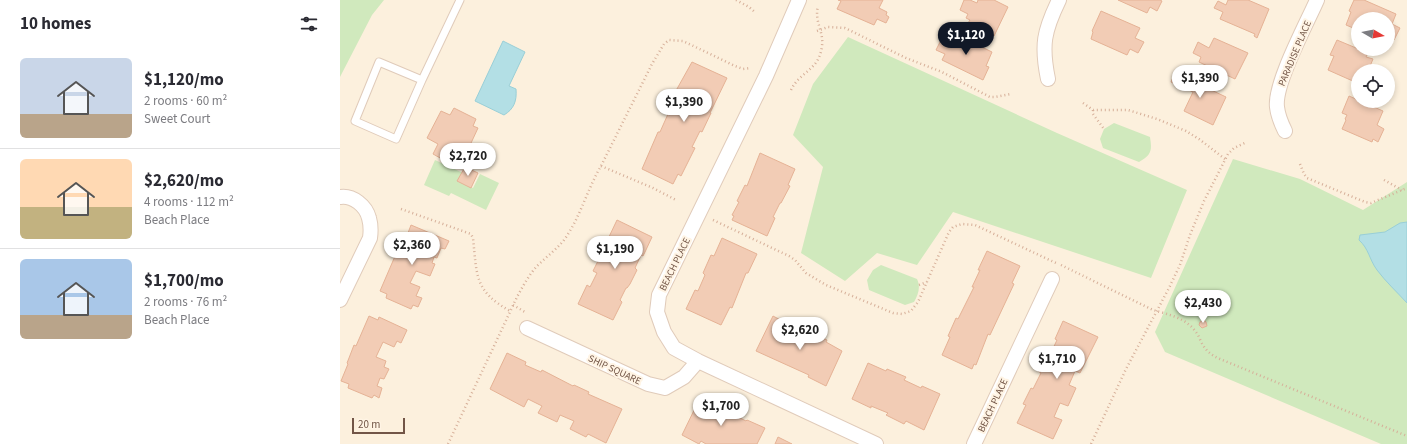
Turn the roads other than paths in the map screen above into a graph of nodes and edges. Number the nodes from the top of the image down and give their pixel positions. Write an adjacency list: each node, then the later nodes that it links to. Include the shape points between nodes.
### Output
1 (460, 0): 6 (lane)
2 (799, 0): 12 (street, BEACH PLACE, via 766,76 659,295 657,312 664,332 674,348)
3 (1059, 0): 5 (street, via 1044,41)
4 (1317, 0): 7 (street, PARADISE PLACE, via 1279,88 1276,106)
5 (1048, 79)
6 (422, 80): 6 (lane, via 396,139 355,121 379,62)
7 (1285, 131)
8 (340, 197): 10 (street, via 344,196 358,202 365,209 370,218 371,228 370,238)
9 (1052, 279): 14 (street, BEACH PLACE)
10 (340, 300)
11 (527, 328): 12 (street, SHIP SQUARE, via 648,384 665,388 684,377)
12 (698, 361): 13 (street, BEACH PLACE)
13 (876, 444)
14 (974, 444)

